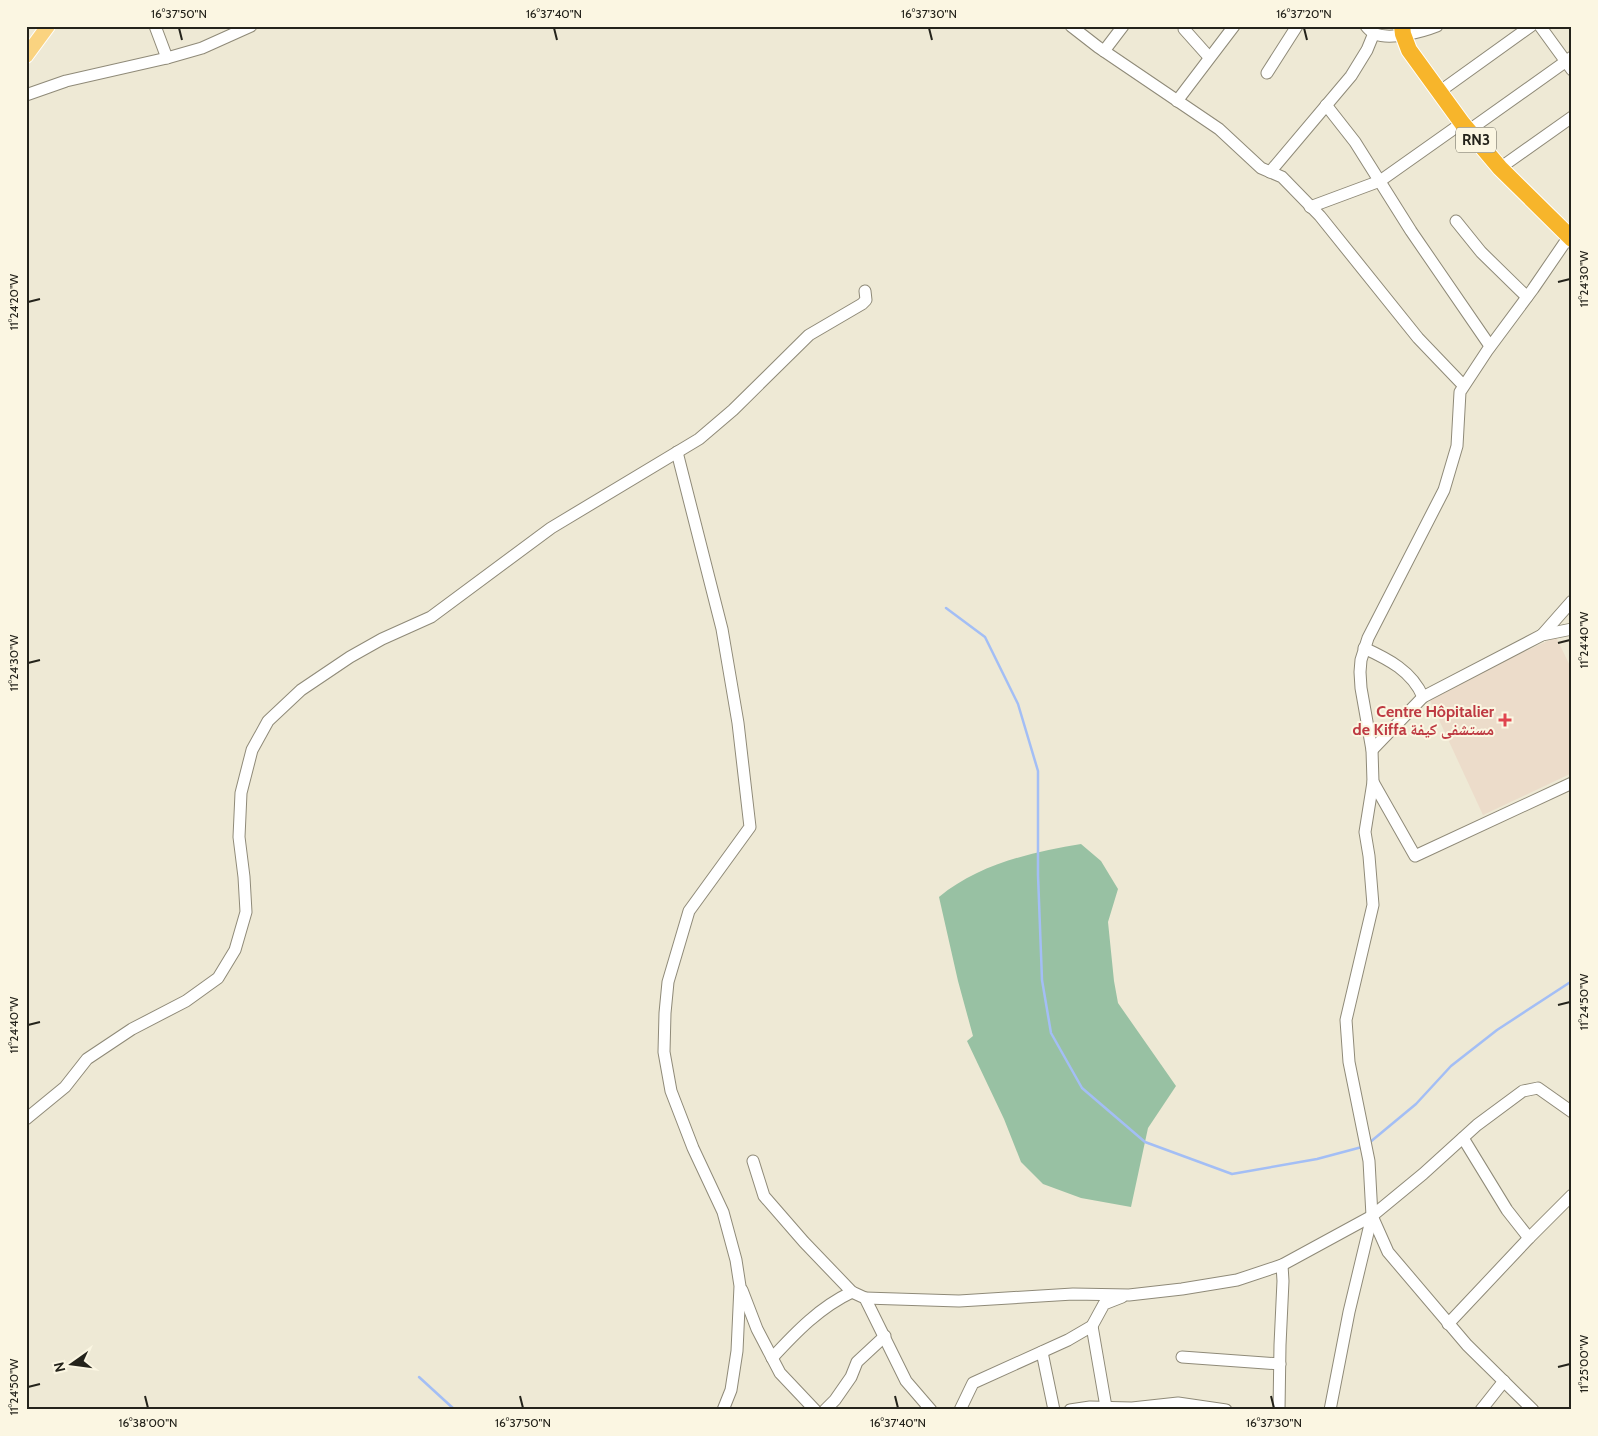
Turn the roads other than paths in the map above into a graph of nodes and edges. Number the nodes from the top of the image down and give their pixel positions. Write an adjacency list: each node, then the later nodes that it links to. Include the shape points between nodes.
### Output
1 (48, 26): 15 (main road)
2 (156, 26): 16 (street)
3 (252, 26): 16 (street, via 202,48)
4 (1071, 26): 14 (street)
5 (1123, 26): 14 (street)
6 (1234, 26): 17 (street)
7 (1297, 26): 19 (street)
8 (1438, 26): 13 (street, via 1425,31)
9 (1531, 26): 20 (street)
10 (1540, 26): 18 (street)
11 (1184, 29): 17 (street)
12 (1370, 30): 13 (street); 23 (street, via 1367,50 1351,76)
13 (1403, 30): 20 (highway, RN3, via 1410,50)
14 (1104, 51): 22 (street)
15 (26, 56)
16 (167, 58): 21 (street, via 66,81)
17 (1209, 58): 22 (street)
18 (1570, 63): 25 (street)
19 (1267, 73)
20 (1439, 92): 25 (highway, RN3)
21 (26, 95)
22 (1177, 101): 27 (street, via 1219,129 1261,168)
23 (1326, 105): 27 (street); 28 (street)
24 (1572, 117): 26 (street)
25 (1465, 127): 26 (highway, RN3); 28 (street)
26 (1500, 168): 31 (highway, RN3)
27 (1270, 172): 29 (street, via 1282,177)
28 (1380, 181): 29 (street); 34 (street)
29 (1310, 206): 35 (street, via 1418,338)
30 (1456, 221): 33 (street, via 1481,252)
31 (1571, 236): 33 (street)
32 (865, 291): 36 (street, via 866,300 862,304 808,335 733,410 699,439)
33 (1527, 297): 34 (street)
34 (1490, 346): 35 (street)
35 (1464, 386): 40 (street, via 1460,392 1457,446 1444,490)
36 (677, 452): 46 (street, via 552,528 431,617 342,662 301,690 268,721 252,750 241,792 238,837 246,912 236,950 218,978 186,1001 132,1030 88,1059 65,1087); 53 (street, via 722,629 738,723 750,827 689,911 668,982 664,1052 671,1091 723,1212)
37 (1572, 601): 39 (street)
38 (1572, 629): 39 (street)
39 (1542, 635): 41 (street)
40 (1364, 648): 41 (street, via 1403,670); 42 (street, via 1361,688)
41 (1423, 697): 42 (street)
42 (1372, 750): 43 (street)
43 (1373, 782): 44 (street, via 1415,856); 50 (street, via 1364,832 1373,905 1346,1020 1349,1062 1369,1161)
44 (1572, 783)
45 (1572, 1112): 47 (street, via 1538,1088 1523,1091)
46 (26, 1119)
47 (1463, 1138): 50 (street); 51 (street, via 1507,1210)
48 (753, 1161): 54 (street, via 764,1196)
49 (1572, 1195): 51 (street)
50 (1372, 1216): 52 (street); 57 (street, via 1388,1252); 75 (street)
51 (1529, 1238): 57 (street)
52 (1282, 1265): 55 (street, via 1237,1280); 63 (street)
53 (740, 1286): 62 (street); 66 (street, via 737,1351 731,1390)
54 (852, 1292): 56 (street); 62 (street, via 836,1299 804,1325)
55 (1129, 1295): 56 (street, via 1073,1294 959,1301); 58 (street, via 1104,1304)
56 (865, 1298): 59 (street)
57 (1448, 1324): 64 (street)
58 (1092, 1326): 60 (street); 65 (street)
59 (885, 1336): 68 (street, via 857,1362 851,1377); 69 (street, via 906,1381)
60 (1042, 1352): 70 (street, via 973,1383); 71 (street)
61 (1182, 1357): 63 (street)
62 (772, 1358): 67 (street, via 780,1373)
63 (1280, 1364): 74 (street)
64 (1504, 1381): 76 (street); 77 (street)
65 (1106, 1408): 72 (street); 73 (street, via 1178,1404)
66 (723, 1410)
67 (815, 1410)
68 (825, 1410)
69 (931, 1410)
70 (960, 1410)
71 (1054, 1410)
72 (1070, 1410)
73 (1226, 1410)
74 (1279, 1410)
75 (1330, 1410)
76 (1482, 1410)
77 (1533, 1410)

